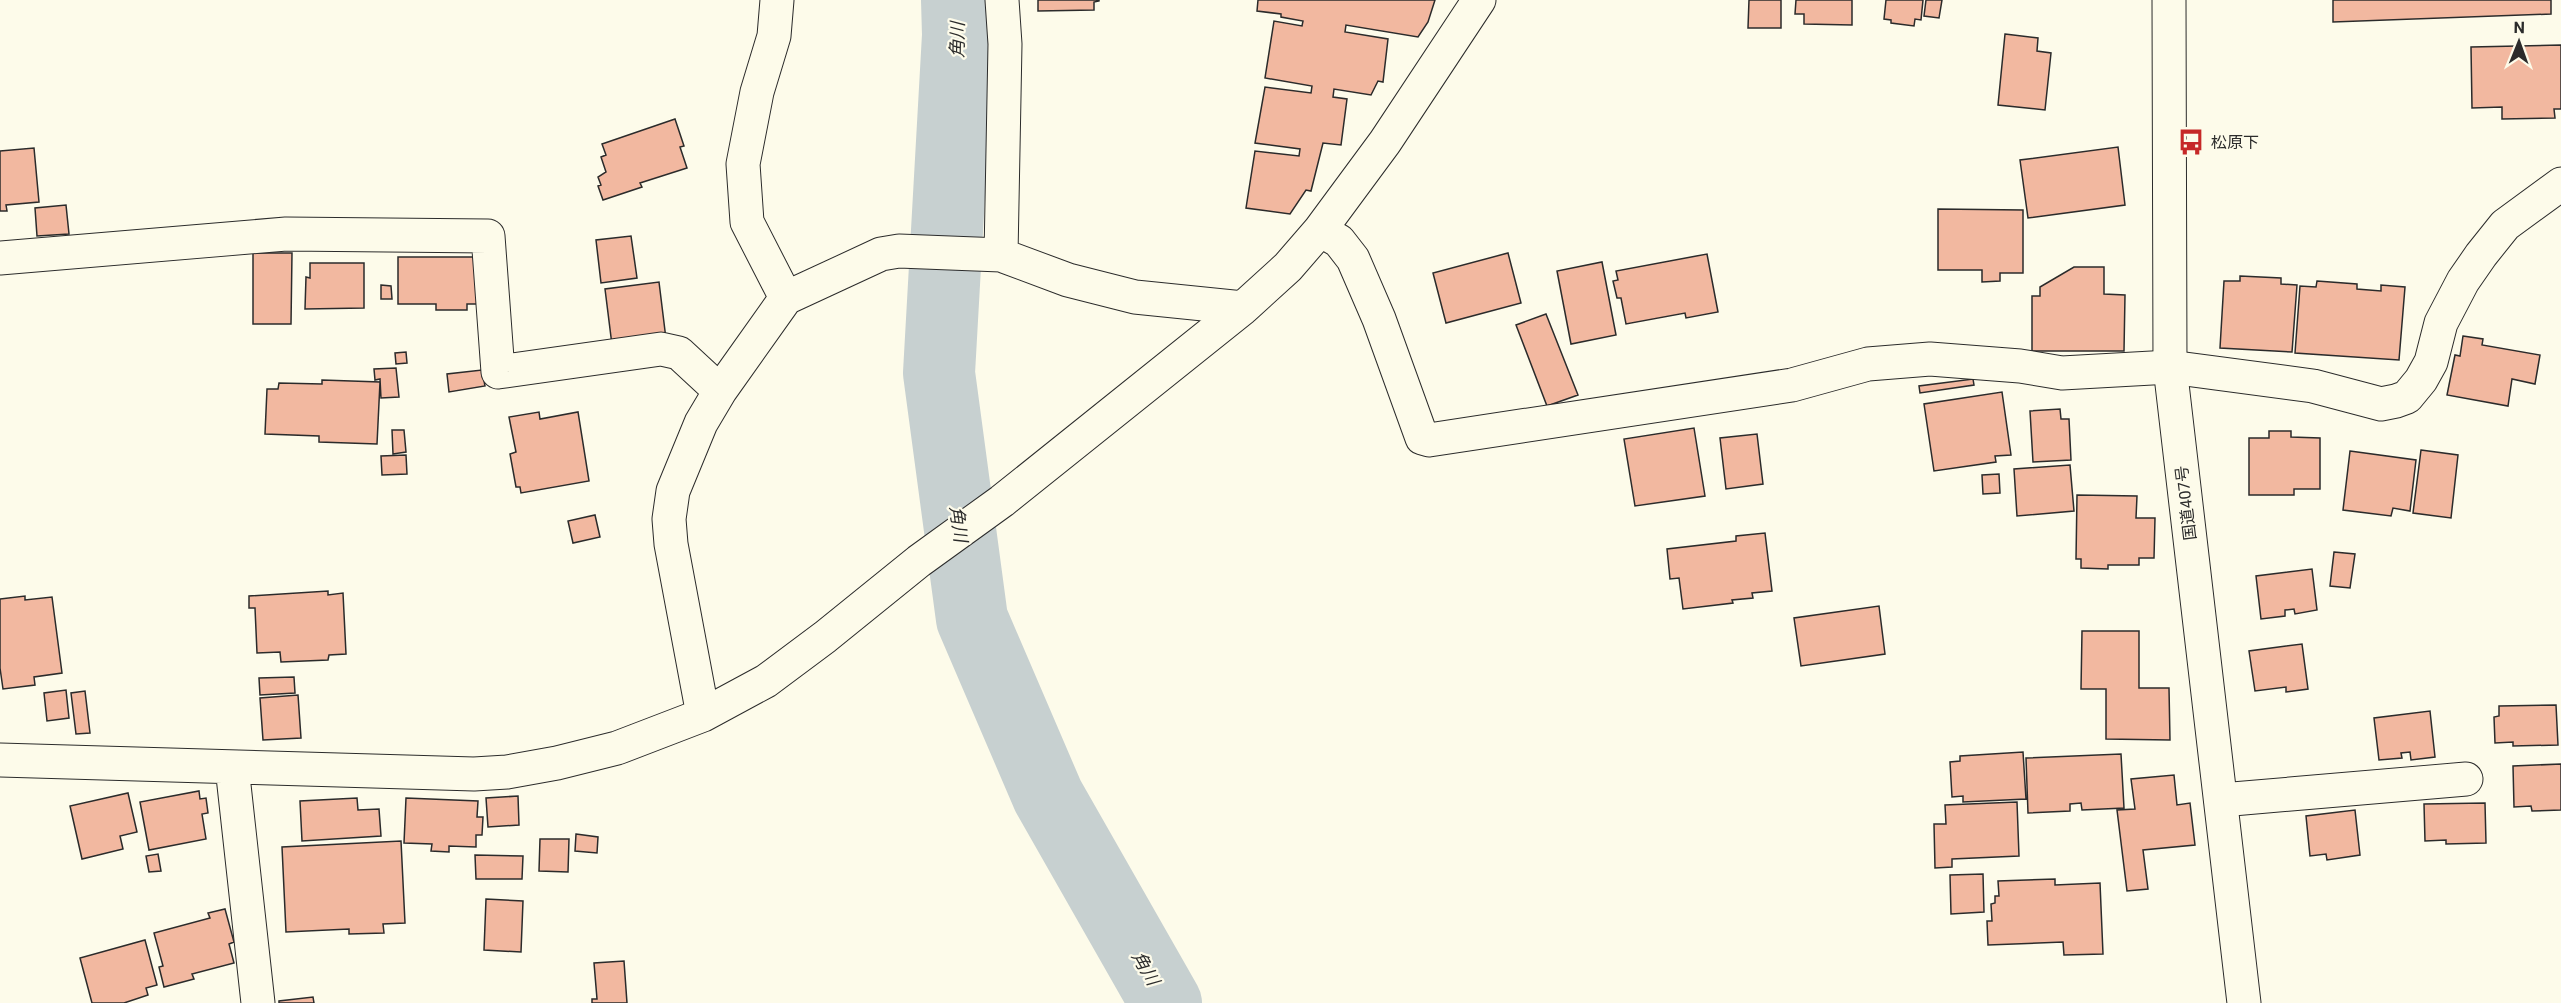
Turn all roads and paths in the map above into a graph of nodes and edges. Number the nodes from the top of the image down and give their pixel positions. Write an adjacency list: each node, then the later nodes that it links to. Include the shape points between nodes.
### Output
1 (777, 0): 9 (main road, via 774,36 757,92 743,164 747,222)
2 (1002, 0): 7 (main road, via 1005,44)
3 (1479, 0): 6 (main road, via 1385,142)
4 (2169, 0): 11 (main road, 国道407号)
5 (2561, 184): 11 (main road, via 2505,225 2481,255 2441,323 2431,362 2407,397 2381,404 2313,386)
6 (1320, 230): 10 (main road, via 1288,267); 11 (main road, via 1339,241 1353,259 1422,438 1429,440 1792,385 1868,364 1930,359 2062,373)
7 (996, 255): 9 (main road, via 899,251 881,254); 10 (main road, via 1068,280 1135,297)
8 (0, 258): 12 (main road, via 286,234 488,236 498,372 661,349 679,353)
9 (786, 298): 12 (main road)
10 (1243, 308): 13 (main road, via 825,637 766,681)
11 (2170, 367): 17 (main road, 国道407号)
12 (720, 391): 13 (main road, via 701,423 673,491 669,519)
13 (703, 715): 15 (main road, via 617,748 507,772)
14 (0, 760): 15 (main road)
15 (232, 767): 18 (main road)
16 (2466, 779): 17 (main road)
17 (2221, 800): 19 (main road, 国道407号)
18 (258, 1003)
19 (2244, 1003)

